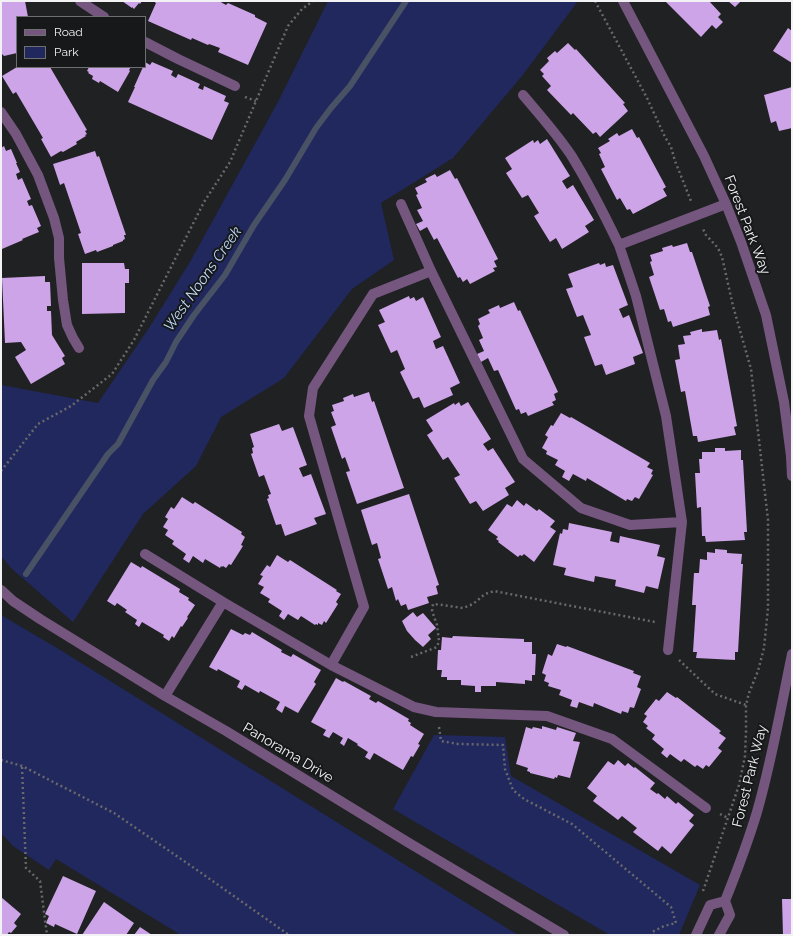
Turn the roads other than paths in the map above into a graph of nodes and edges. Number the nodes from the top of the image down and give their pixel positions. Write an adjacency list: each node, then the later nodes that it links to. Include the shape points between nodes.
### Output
1 (80, 1): 3 (street)
2 (623, 1): 9 (street, Forest Park Way, via 704,156)
3 (102, 16)
4 (146, 43): 5 (street)
5 (235, 86)
6 (523, 95): 10 (street, via 547,122 570,155 596,198)
7 (1, 112): 12 (street, via 38,175 54,218 59,238 67,325)
8 (401, 204): 11 (street)
9 (726, 204): 10 (street); 13 (street, Forest Park Way, via 766,315 784,402)
10 (619, 245): 14 (street, via 636,296 666,416)
11 (431, 271): 14 (street, via 523,459 581,508 630,525); 20 (street, via 373,294 313,388 309,416 364,607)
12 (79, 348)
13 (792, 476)
14 (682, 522): 18 (street)
15 (145, 554): 17 (street)
16 (1, 590): 21 (street, Panorama Drive, via 40,619)
17 (223, 602): 20 (street); 21 (street)
18 (668, 650)
19 (792, 654): 23 (street, Forest Park Way, via 757,812)
20 (331, 665): 22 (street, via 414,707 436,712 547,716 612,739)
21 (165, 696): 24 (street, Panorama Drive)
22 (706, 808)
23 (725, 901): 25 (street, via 710,905); 26 (street, Forest Park Way, via 730,915)
24 (564, 935)
25 (696, 935)
26 (719, 935)

